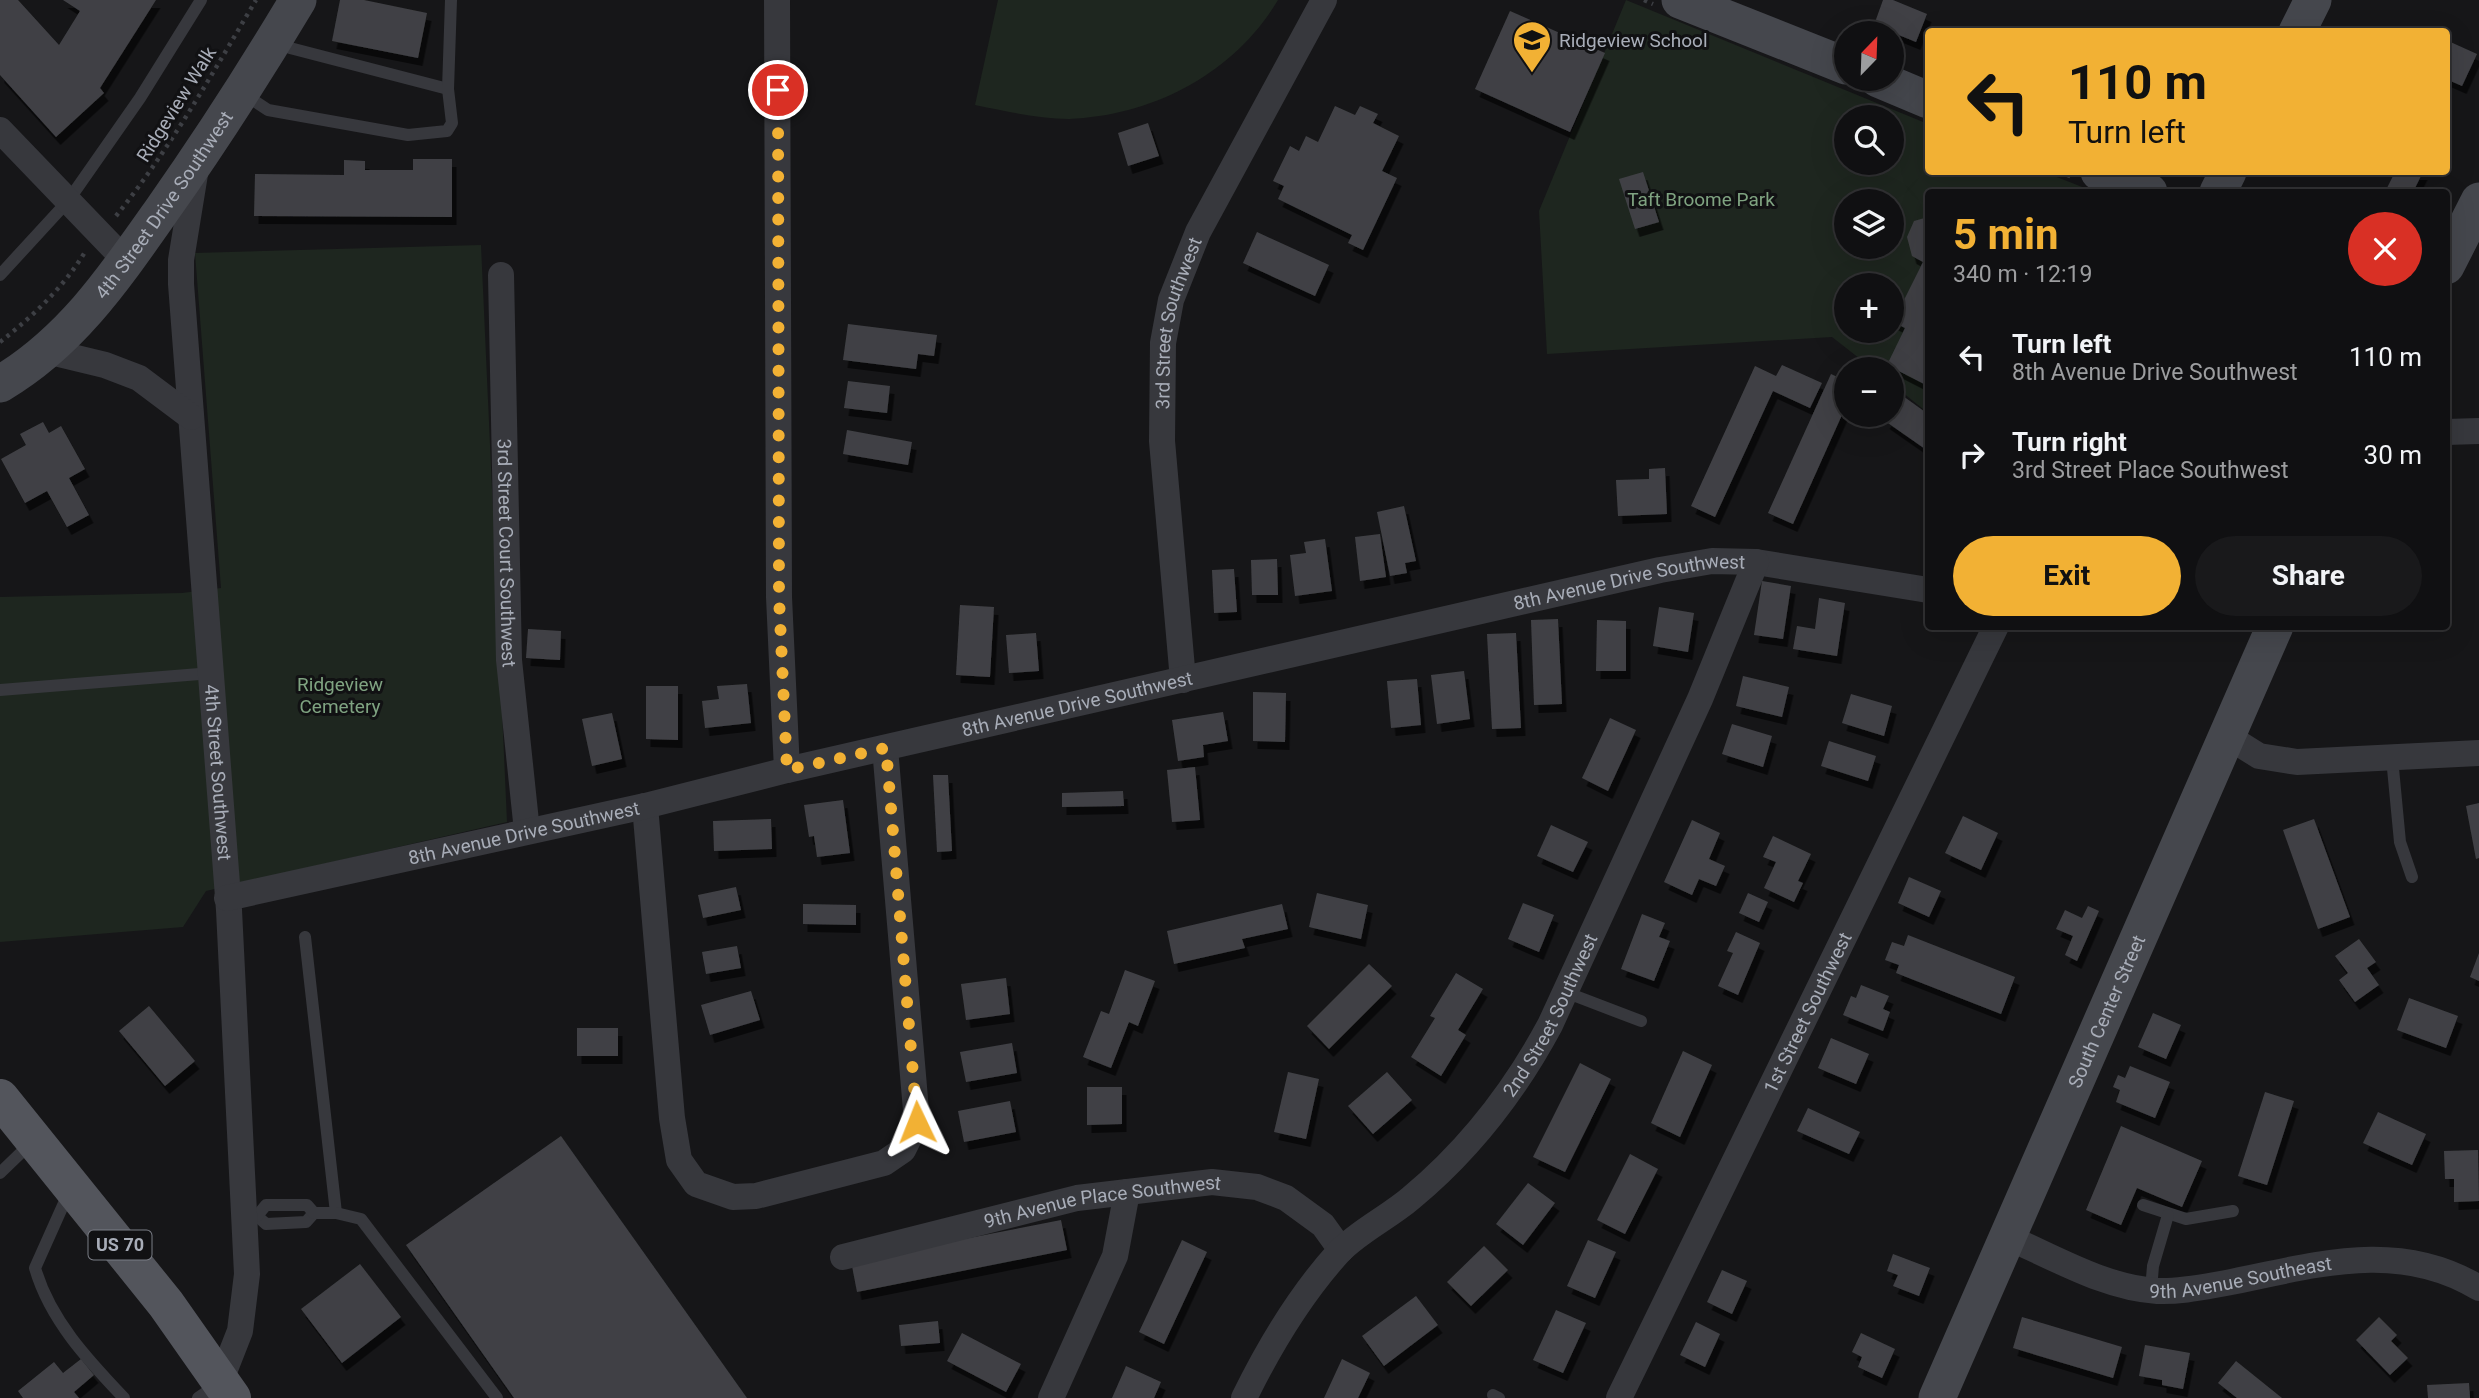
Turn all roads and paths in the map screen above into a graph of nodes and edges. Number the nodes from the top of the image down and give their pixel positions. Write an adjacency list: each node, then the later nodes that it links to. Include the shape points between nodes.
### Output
1 (201, 0): 20 (lane, via 140,99)
2 (256, 0): 22 (path, Ridgeview Walk, via 189,113)
3 (298, 0): 10 (street, 4th Street Drive Southwest)
4 (451, 0): 12 (lane)
5 (777, 0): 45 (street, via 779,597)
6 (1324, 0): 39 (street, 3rd Street Southwest, via 1198,232 1171,300 1163,343 1162,441)
7 (1680, 0): 11 (street)
8 (2313, 0): 9 (street)
9 (2299, 28)
10 (274, 39): 12 (lane, via 290,48); 14 (street, 4th Street Drive Southwest)
11 (1834, 61)
12 (448, 89): 14 (lane, via 450,129 408,135 268,110)
13 (1904, 90): 15 (street)
14 (241, 92): 17 (street, 4th Street Drive Southwest)
15 (1925, 99)
16 (0, 130): 20 (street)
17 (197, 160): 25 (street, 4th Street Drive Southwest); 31 (street, 4th Street Southwest, via 181,260)
18 (2106, 175): 19 (street)
19 (2142, 189)
20 (68, 201): 25 (street); 26 (lane)
21 (2479, 201): 24 (street)
22 (114, 218)
23 (86, 251): 28 (path, via 69,277)
24 (2450, 258)
25 (126, 261): 29 (street, 4th Street Drive Southwest, via 71,331)
26 (0, 275)
27 (501, 275): 47 (street, 3rd Street Court Southwest, via 509,660)
28 (0, 342)
29 (47, 351): 30 (street, 4th Street Drive Southwest); 31 (street, via 139,378)
30 (0, 384)
31 (191, 417): 38 (street, 4th Street Southwest)
32 (2479, 431): 33 (street)
33 (2450, 432)
34 (1756, 562): 35 (street, 8th Avenue Drive Southwest); 39 (street, 8th Avenue Drive Southwest, via 1712,561 1660,570); 51 (street, 2nd Street Southwest, via 1700,699)
35 (1925, 590)
36 (1994, 630): 73 (street, 1st Street Southwest)
37 (2273, 630): 41 (street, South Center Street)
38 (212, 673): 40 (lane); 49 (street, 4th Street Southwest)
39 (1182, 680): 42 (street, 8th Avenue Drive Southwest)
40 (0, 691)
41 (2227, 736): 44 (street, via 2274,760); 63 (street, South Center Street)
42 (886, 748): 45 (street, 8th Avenue Drive Southwest); 46 (street, via 917,1122 911,1138 884,1163 756,1196 733,1197 696,1184 680,1160 672,1118)
43 (2479, 753): 44 (street)
44 (2392, 758): 48 (lane, via 2400,842)
45 (787, 770): 46 (street, 8th Avenue Drive Southwest)
46 (645, 806): 47 (street, 8th Avenue Drive Southwest)
47 (527, 831): 49 (street, 8th Avenue Drive Southwest)
48 (2412, 877)
49 (227, 898): 62 (street, 4th Street Southwest)
50 (305, 937): 60 (lane)
51 (1565, 992): 52 (lane); 64 (street, 2nd Street Southwest, via 1529,1064 1491,1119 1451,1163)
52 (1641, 1021)
53 (0, 1098): 54 (main road, US 70)
54 (36, 1139): 55 (lane); 56 (main road, US 70)
55 (0, 1173)
56 (73, 1186): 68 (main road, US 70, via 166,1304); 69 (lane, via 35,1268 43,1294 83,1355)
57 (1126, 1192): 64 (street, 9th Avenue Place Southwest, via 1212,1182 1257,1186 1299,1206 1322,1225); 65 (street, 9th Avenue Place Southwest, via 1077,1198); 71 (street, via 1115,1256)
58 (2143, 1205): 61 (lane)
59 (2232, 1211): 61 (lane, via 2186,1219)
60 (336, 1213): 62 (lane, via 314,1213 306,1222 266,1224); 70 (lane, via 360,1219 372,1230)
61 (2168, 1215): 67 (lane)
62 (251, 1216): 68 (street, 4th Street Southwest, via 245,1305)
63 (2007, 1237): 67 (street, 9th Avenue Southeast, via 2110,1281); 74 (street, South Center Street)
64 (1341, 1250): 72 (street, 2nd Street Southwest, via 1274,1338)
65 (843, 1257)
66 (2479, 1288): 67 (street, 9th Avenue Southeast, via 2434,1267 2387,1258 2351,1259 2187,1290)
67 (2151, 1290)
68 (217, 1393)
69 (124, 1398)
70 (498, 1398)
71 (1051, 1398)
72 (1244, 1398)
73 (1619, 1398)
74 (1937, 1398)

